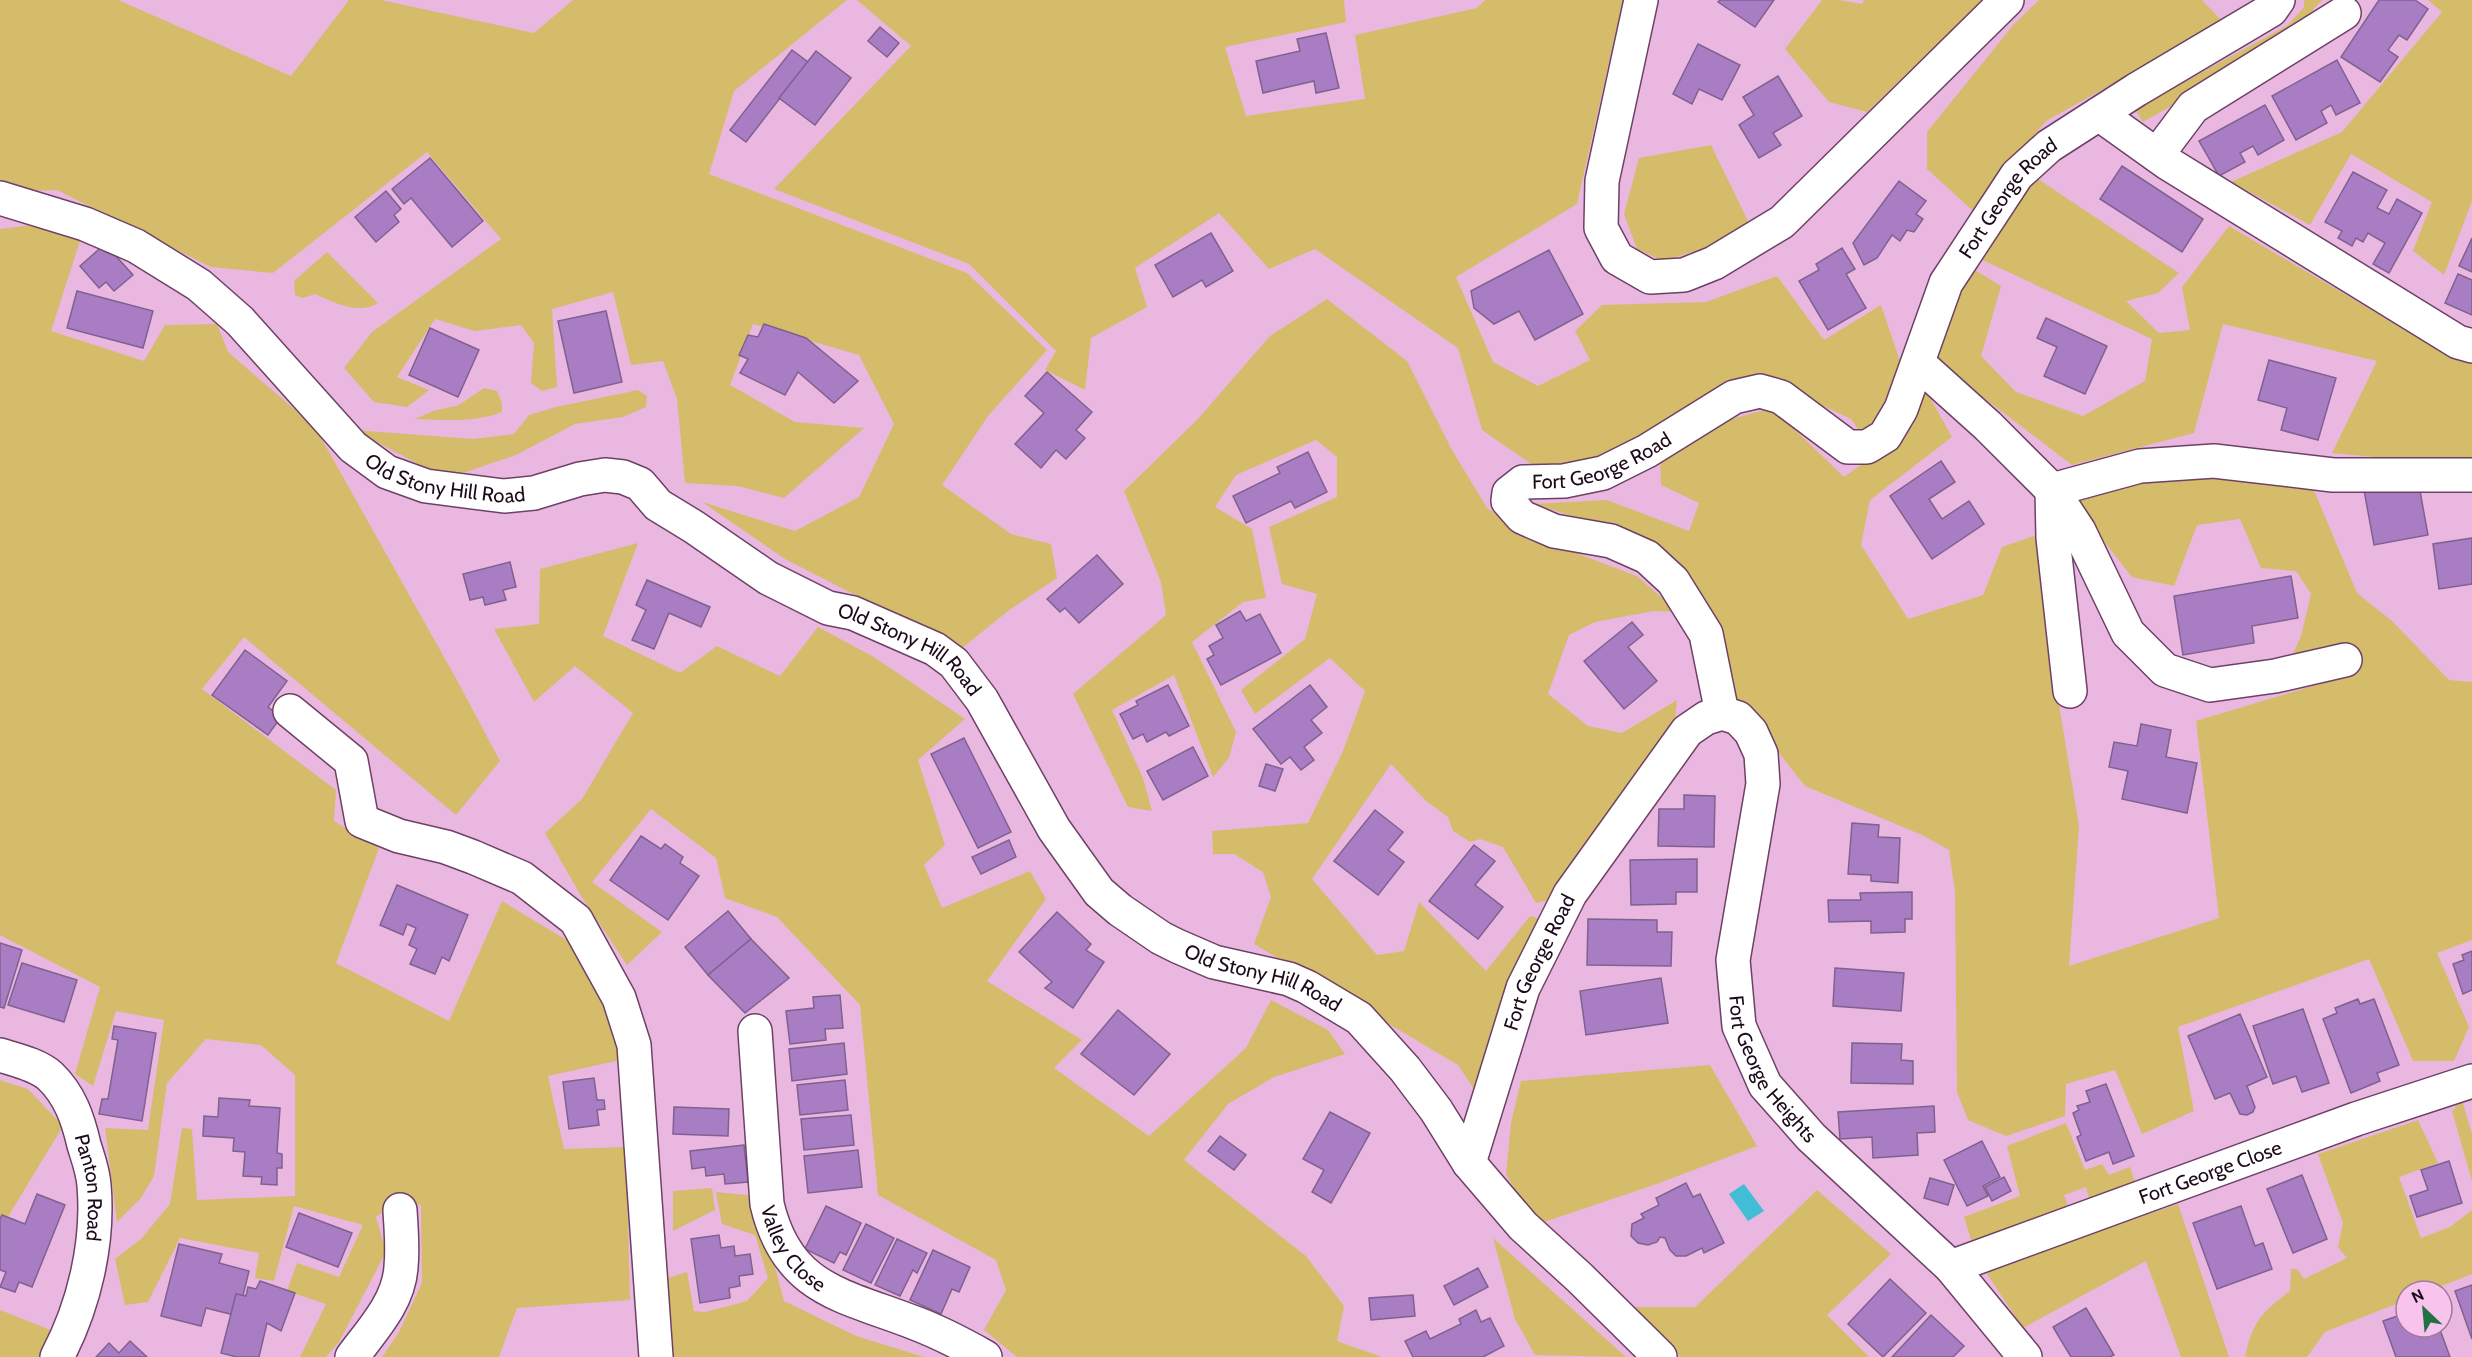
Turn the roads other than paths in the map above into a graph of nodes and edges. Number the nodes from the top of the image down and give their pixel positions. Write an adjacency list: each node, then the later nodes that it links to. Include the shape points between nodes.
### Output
1 (1641, 0): 2 (street, via 1602,181 1601,228 1617,258 1650,277 1684,275 1714,263 1782,222)
2 (2007, 0)
3 (2278, 0): 5 (street, Fort George Road, via 2271,10)
4 (2344, 13): 6 (street, via 2193,107)
5 (2099, 114): 6 (street); 9 (street, Fort George Road, via 2049,146 2017,175 1946,283)
6 (2157, 155): 8 (street, via 2458,342)
7 (0, 198): 19 (street, Old Stony Hill Road, via 85,224 135,246 189,278 240,321 353,447 387,472 426,486 504,496 605,475 623,477 640,484 658,505 768,578 828,608 853,613 935,649 954,663 982,700 1053,829 1099,892 1177,946 1214,962 1307,987 1359,1018 1405,1069)
8 (2472, 346)
9 (1918, 363): 11 (street); 15 (street, Fort George Road, via 1886,436 1866,447 1848,447 1781,397 1760,391 1734,397 1647,451 1603,473 1564,481 1523,482 1509,493 1508,501 1522,517 1554,531 1611,542 1647,557 1673,581 1706,634)
10 (2472, 475): 11 (street, via 2333,476 2214,461 2140,466)
11 (2052, 490): 12 (street, via 2079,531 2128,633 2165,670 2210,685); 13 (street, via 2053,538)
12 (2345, 660)
13 (2070, 691)
14 (290, 711): 24 (street, via 351,761 362,821 399,836 464,853 522,878 576,920 606,970 629,1024 636,1054)
15 (1722, 713): 19 (street, Fort George Road, via 1687,731 1570,894 1522,988); 21 (street, Fort George Heights, via 1738,718 1751,732 1761,754 1763,784 1733,960 1739,1026 1765,1085 1811,1137)
16 (755, 1031): 25 (street, Valley Close, via 767,1204 772,1229 783,1250 801,1272 840,1296 916,1323)
17 (0, 1055): 22 (street, Panton Road, via 48,1074 58,1085 76,1114 94,1183 94,1236 88,1269 77,1311)
18 (2472, 1081): 21 (street, Fort George Close, via 2345,1123)
19 (1469, 1163): 26 (street, Old Stony Hill Road, via 1523,1226)
20 (400, 1210): 23 (street, via 401,1269 396,1290)
21 (1951, 1267): 27 (street, Fort George Heights)
22 (57, 1357)
23 (352, 1357)
24 (656, 1357)
25 (985, 1357)
26 (1660, 1357)
27 (2025, 1357)

